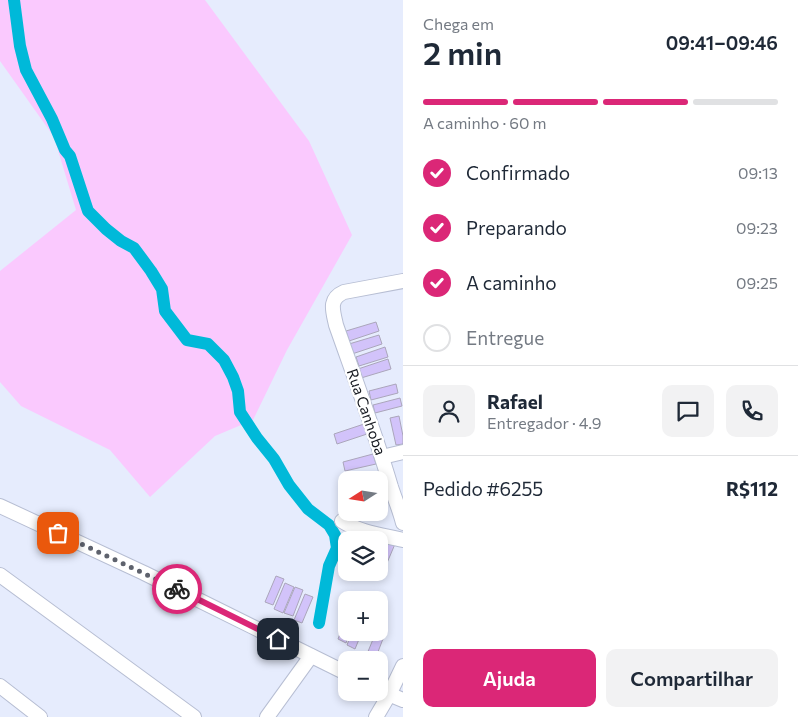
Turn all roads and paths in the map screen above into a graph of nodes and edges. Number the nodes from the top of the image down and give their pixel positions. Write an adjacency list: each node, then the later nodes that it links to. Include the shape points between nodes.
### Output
1 (403, 281): 3 (street, Rua Canhoba, via 344,292 334,300 336,325)
2 (403, 452): 3 (street)
3 (382, 456): 6 (street, Rua Canhoba)
4 (2, 512): 9 (street, via 144,572)
5 (342, 521): 7 (street, via 362,531)
6 (403, 523)
7 (403, 540)
8 (0, 575): 18 (street)
9 (311, 656): 11 (street); 19 (street)
10 (403, 666): 13 (street)
11 (338, 669)
12 (0, 686): 17 (street)
13 (388, 687)
14 (388, 694): 15 (street)
15 (403, 700)
16 (381, 701): 20 (street)
17 (40, 717)
18 (194, 717)
19 (267, 717)
20 (376, 717)

